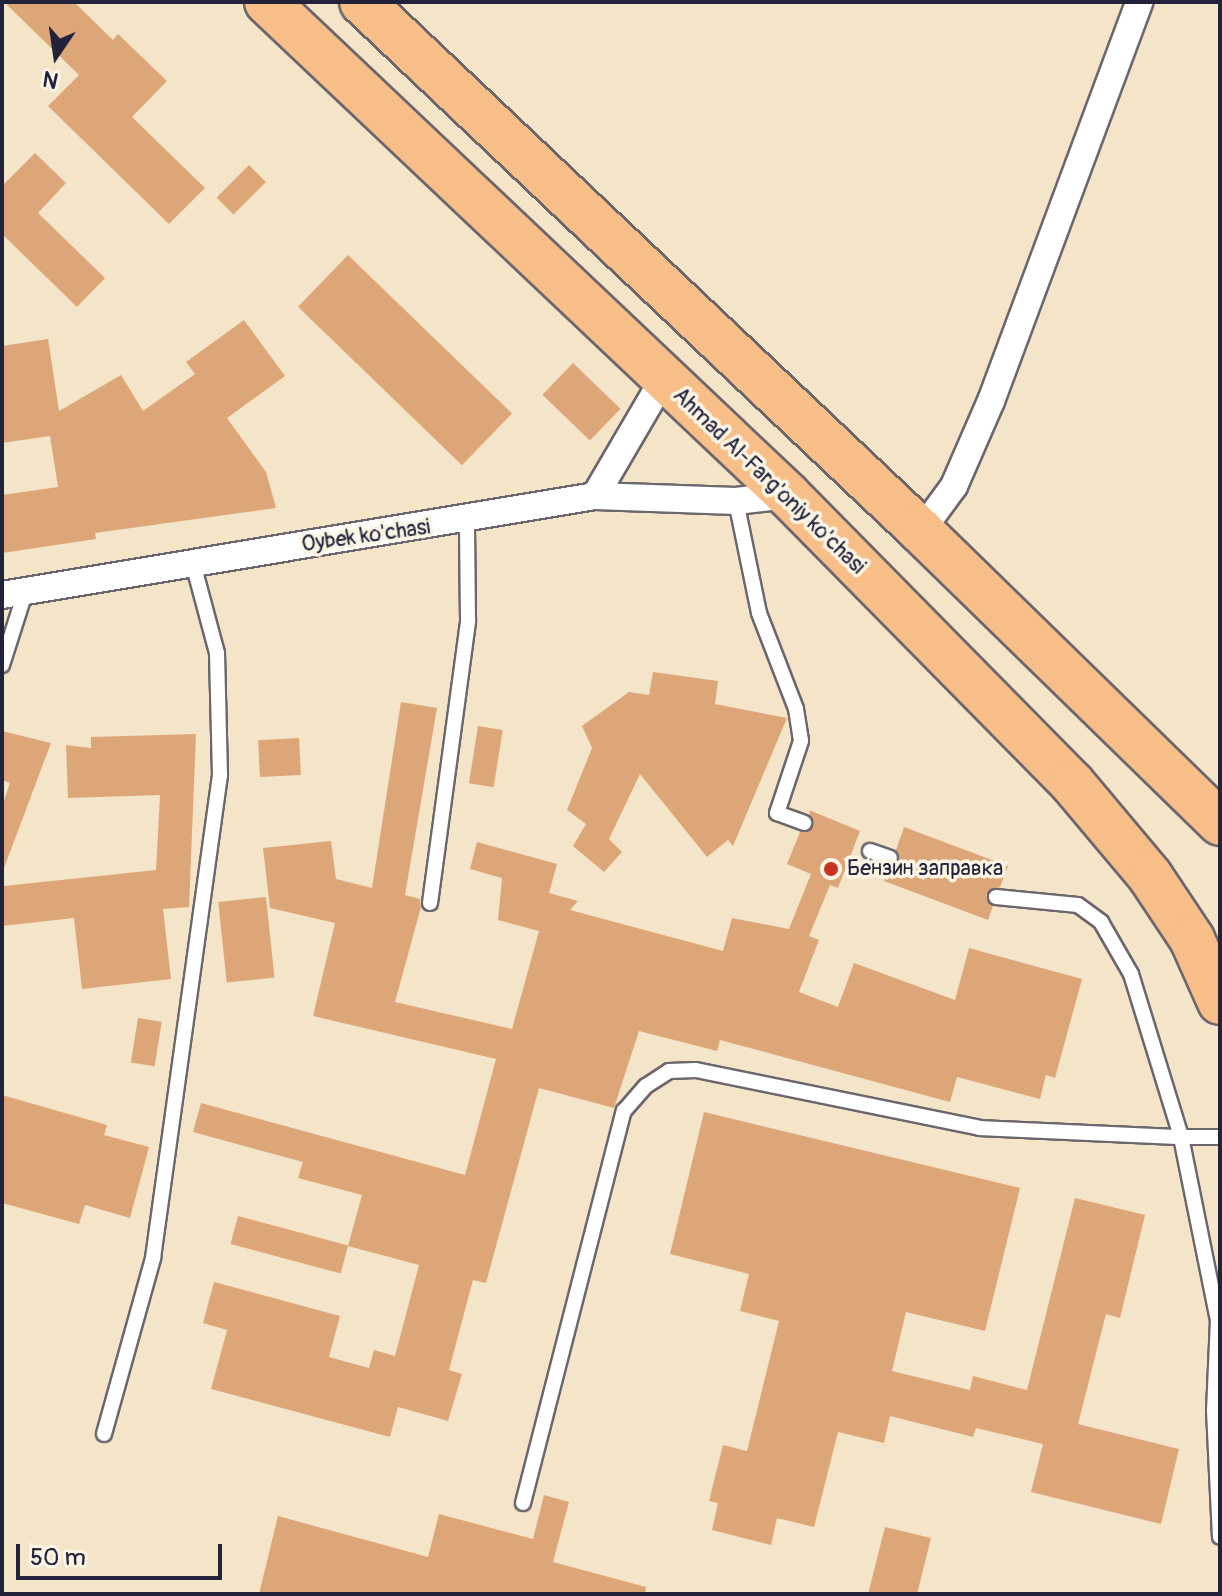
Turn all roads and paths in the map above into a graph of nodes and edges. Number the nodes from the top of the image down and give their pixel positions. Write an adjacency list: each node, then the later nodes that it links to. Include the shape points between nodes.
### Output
1 (267, 2): 4 (highway, Ahmad Al-Farg'oniy ko'chasi)
2 (362, 2): 9 (highway)
3 (1139, 2): 9 (street, via 991,401 954,486)
4 (664, 378): 5 (highway, Ahmad Al-Farg'oniy ko'chasi); 6 (street)
5 (788, 495): 7 (street, Oybek ko'chasi); 19 (highway, Ahmad Al-Farg'oniy ko'chasi, via 1072,783 1150,876 1192,939)
6 (595, 496): 7 (street, Oybek ko'chasi); 8 (street, Oybek ko'chasi)
7 (736, 501): 13 (lane, via 759,613 791,695 801,741 777,813)
8 (467, 521): 10 (street, Oybek ko'chasi); 18 (lane, via 468,621)
9 (921, 531): 14 (highway)
10 (192, 560): 11 (street, Oybek ko'chasi); 22 (lane, via 217,653 220,776 153,1258)
11 (13, 594): 12 (lane)
12 (2, 665)
13 (804, 823)
14 (1220, 823)
15 (870, 851): 16 (lane)
16 (890, 858)
17 (996, 897): 20 (lane, via 1078,905 1101,922 1131,974)
18 (430, 903)
19 (1220, 1002)
20 (1181, 1137): 21 (lane); 23 (lane, via 980,1128 696,1070 669,1071 646,1086 624,1111); 24 (lane, via 1218,1320 1214,1410)
21 (1220, 1137)
22 (104, 1434)
23 (523, 1503)
24 (1220, 1537)

